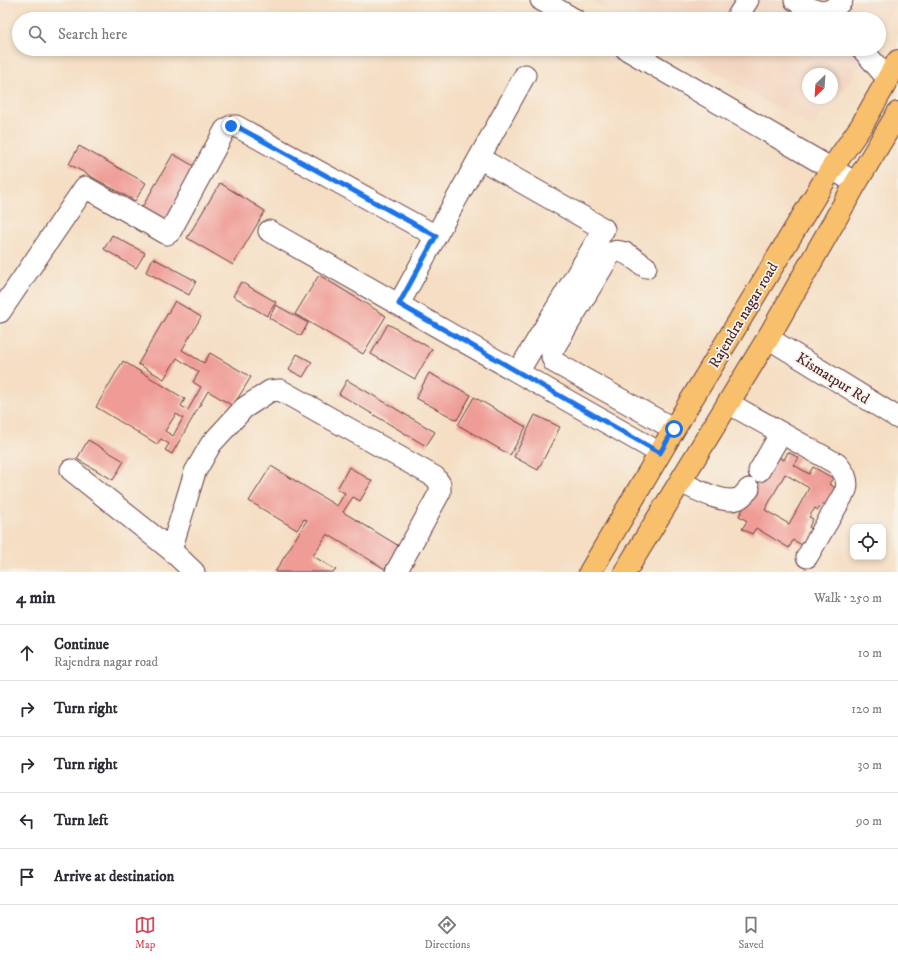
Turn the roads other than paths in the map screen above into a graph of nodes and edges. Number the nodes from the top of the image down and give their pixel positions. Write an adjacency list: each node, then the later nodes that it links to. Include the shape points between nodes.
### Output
1 (541, 0): 5 (street)
2 (748, 0): 6 (street)
3 (795, 0): 4 (street, via 812,10)
4 (836, 10)
5 (571, 11)
6 (740, 12)
7 (638, 56): 13 (street)
8 (873, 56): 9 (street)
9 (893, 69): 13 (main road, Rajendra nagar road, via 862,124)
10 (525, 75): 12 (street)
11 (898, 113): 14 (main road, Rajendra nagar road)
12 (479, 158): 16 (street); 21 (street, via 604,229)
13 (832, 168): 14 (street); 24 (main road, Rajendra nagar road)
14 (856, 183): 20 (main road, Rajendra nagar road)
15 (269, 231): 18 (street)
16 (436, 236): 18 (street); 19 (street, via 236,126 231,126 226,130 168,234 85,187)
17 (646, 267): 24 (street, via 621,251 611,253 552,351 552,357 554,362)
18 (399, 304): 21 (street)
19 (0, 312)
20 (768, 338): 22 (main road, Rajendra nagar road); 23 (street, Kismatpur Rd)
21 (518, 372): 26 (street)
22 (728, 403): 25 (street); 29 (main road, Rajendra nagar road)
23 (898, 418)
24 (674, 429): 26 (main road, Rajendra nagar road)
25 (781, 433): 28 (street); 32 (street, via 837,464 843,470 848,485)
26 (660, 453): 35 (main road, Rajendra nagar road)
27 (71, 470): 31 (street)
28 (759, 471)
29 (680, 482): 30 (street, via 723,500 741,498); 36 (main road, Rajendra nagar road)
30 (749, 489)
31 (171, 550): 33 (street); 34 (street, via 195,472 211,444 244,408 270,391 280,390 435,477 440,484 440,492)
32 (807, 557)
33 (194, 572)
34 (396, 572)
35 (590, 572)
36 (625, 572)

